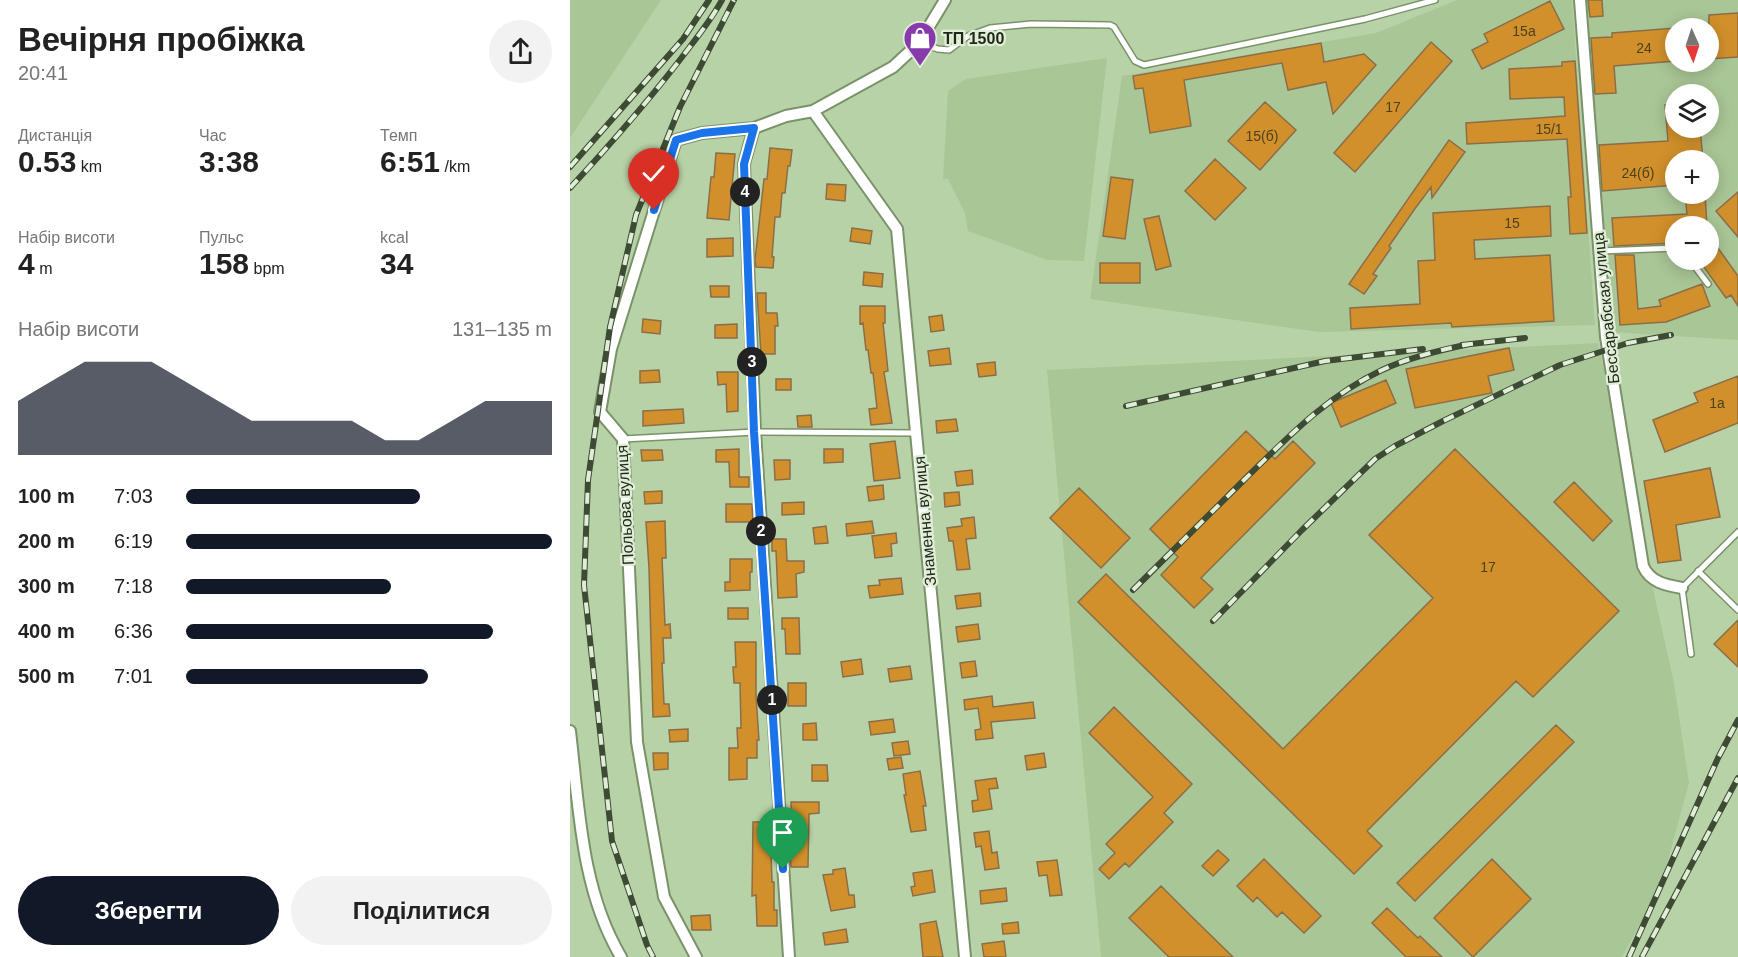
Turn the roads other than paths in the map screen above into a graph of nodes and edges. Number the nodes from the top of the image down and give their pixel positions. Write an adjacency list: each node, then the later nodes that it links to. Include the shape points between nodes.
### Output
1 (945, 0): 4 (street)
2 (1435, 0): 4 (lane, via 1365,19 1144,65 1135,61 1110,25 990,28 968,36 949,50)
3 (1580, 0): 8 (street, Бессарабская улица)
4 (919, 43): 5 (street, via 893,68)
5 (813, 111): 6 (street); 12 (street, Знаменна вулиця, via 897,229)
6 (754, 128): 11 (street, via 744,164); 13 (street, Польова вулиця, via 676,140 611,349 600,411)
7 (1665, 249): 8 (lane)
8 (1600, 252): 16 (street, Бессарабская улица, via 1608,350 1643,566 1647,575 1658,582)
9 (1698, 270): 10 (lane)
10 (1708, 284)
11 (754, 432): 12 (lane); 13 (lane); 22 (street)
12 (916, 433): 23 (street, Знаменна вулиця)
13 (623, 439): 21 (street, Польова вулиця, via 637,742 664,897)
14 (1738, 532): 15 (lane)
15 (1698, 572): 16 (lane); 17 (lane)
16 (1682, 588): 18 (lane)
17 (1738, 610)
18 (1691, 654)
19 (570, 731): 20 (street, via 594,897)
20 (621, 957)
21 (696, 957)
22 (789, 957)
23 (965, 957)

